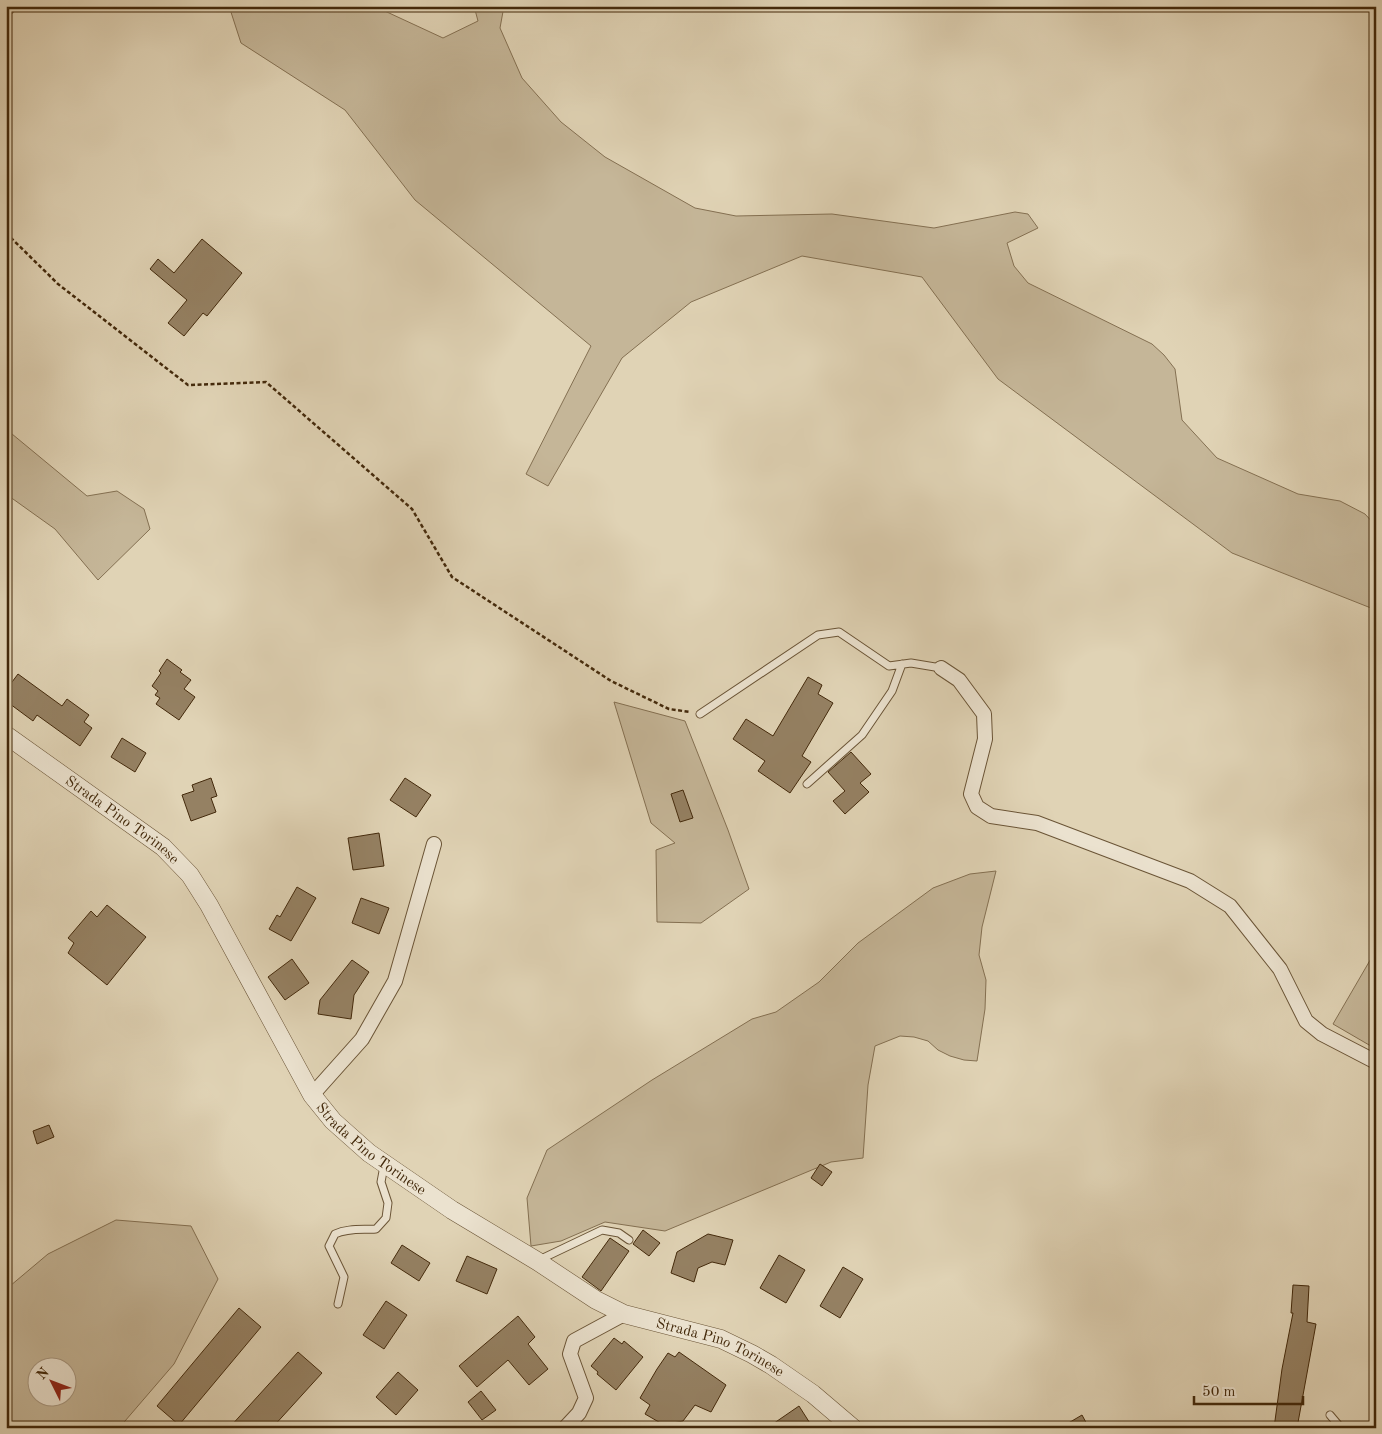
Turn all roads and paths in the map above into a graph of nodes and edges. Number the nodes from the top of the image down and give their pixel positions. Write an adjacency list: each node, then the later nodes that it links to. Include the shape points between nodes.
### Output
1 (19, 6): 2 (path)
2 (6, 18)
3 (6, 233): 6 (path, via 58,284 188,385 266,382 412,508 452,577 611,681 669,709)
4 (902, 664): 5 (lane); 6 (lane, via 889,666 839,632 818,635); 8 (lane, via 892,690 862,735)
5 (941, 668): 10 (street, via 959,680 984,714 985,740 971,794 977,807 991,816 1037,823 1190,882 1230,906 1280,968 1306,1022)
6 (700, 714)
7 (6, 734): 11 (street, Strada Pino Torinese, via 163,847 190,875 210,905)
8 (807, 784)
9 (434, 844): 11 (street, via 395,981 362,1039)
10 (1376, 1062)
11 (312, 1095): 12 (street, Strada Pino Torinese, via 333,1121)
12 (384, 1163): 14 (street, Strada Pino Torinese, via 452,1210); 15 (lane, via 381,1182 388,1203 386,1218 376,1229 344,1230 335,1234 329,1246 344,1278)
13 (629, 1240): 14 (lane, via 619,1233 602,1230)
14 (537, 1261): 16 (street, Strada Pino Torinese, via 596,1300)
15 (338, 1304)
16 (624, 1314): 18 (street, via 574,1341 570,1354 586,1398 579,1413); 19 (street, Strada Pino Torinese, via 721,1339 752,1354 813,1394)
17 (1330, 1414): 20 (lane)
18 (565, 1428)
19 (853, 1428)
20 (1341, 1428)

